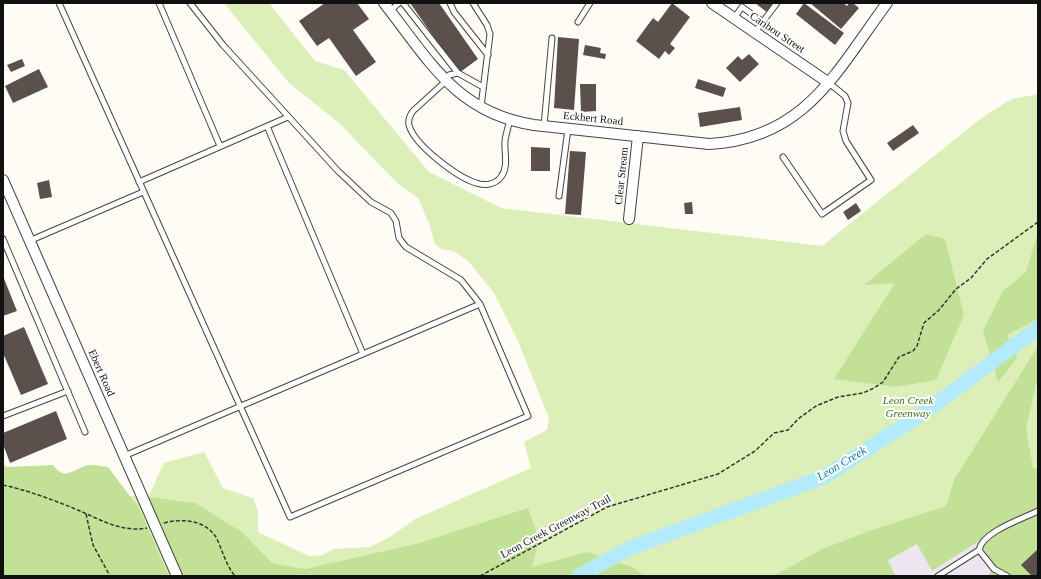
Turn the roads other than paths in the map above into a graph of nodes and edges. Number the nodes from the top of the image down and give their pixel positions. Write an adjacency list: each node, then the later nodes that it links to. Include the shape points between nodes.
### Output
1 (59, 3): 33 (lane)
2 (159, 3): 30 (lane)
3 (190, 3): 24 (lane, via 223,45)
4 (399, 3): 12 (lane)
5 (403, 3): 19 (lane)
6 (450, 3): 18 (lane, via 454,12)
7 (473, 3): 18 (lane, via 490,34)
8 (590, 3): 14 (lane)
9 (712, 3): 13 (street, Caribou Street)
10 (777, 3): 15 (lane)
11 (887, 3): 21 (street, Eckhert Road)
12 (387, 7): 20 (street, Eckhert Road)
13 (734, 18): 15 (lane, via 742,7); 16 (street, Caribou Street)
14 (578, 22)
15 (763, 22): 16 (lane)
16 (755, 32): 21 (street, Caribou Street)
17 (552, 38): 27 (lane)
18 (488, 55): 22 (lane)
19 (458, 73): 20 (lane, via 449,75); 22 (lane)
20 (445, 80): 23 (street, Eckhert Road, via 466,99); 25 (lane, via 413,111 409,117 409,124 412,132 426,149 463,176 475,183 486,185 501,177 505,168 505,140)
21 (829, 83): 29 (street, Eckhert Road, via 821,94 797,115 754,137 709,144); 31 (lane, via 845,96 848,103 843,131 846,141 871,180 822,214)
22 (483, 87): 23 (lane)
23 (481, 108): 25 (street, Eckhert Road)
24 (288, 117): 26 (lane); 39 (lane, via 371,202 391,213 396,221 399,238 406,247 461,280)
25 (510, 120): 27 (street, Eckhert Road)
26 (267, 126): 30 (lane); 40 (lane)
27 (544, 126): 28 (street, Eckhert Road)
28 (568, 129): 29 (street, Eckhert Road); 35 (lane)
29 (638, 136): 36 (street, Clear Stream)
30 (220, 146): 33 (lane)
31 (783, 157)
32 (3, 180): 38 (street, Ebert Road)
33 (139, 182): 34 (lane)
34 (143, 192): 38 (lane); 42 (lane)
35 (559, 196)
36 (629, 219)
37 (3, 239): 41 (lane)
38 (29, 241): 45 (street, Ebert Road)
39 (480, 304): 40 (lane); 42 (lane, via 528,416 290,517)
40 (363, 354): 42 (lane)
41 (68, 391): 43 (lane); 44 (lane)
42 (240, 407): 45 (lane)
43 (3, 416)
44 (85, 432)
45 (124, 456): 48 (street, Ebert Road)
46 (1038, 510): 47 (lane, via 988,536 980,544)
47 (979, 550): 49 (lane); 50 (lane, via 994,569)
48 (176, 576)
49 (938, 576)
50 (1007, 576)

